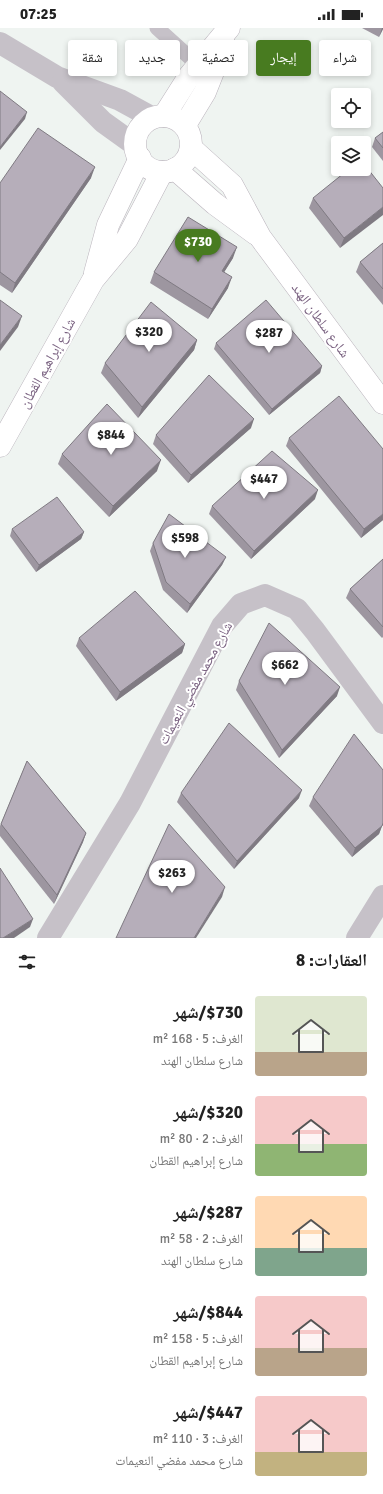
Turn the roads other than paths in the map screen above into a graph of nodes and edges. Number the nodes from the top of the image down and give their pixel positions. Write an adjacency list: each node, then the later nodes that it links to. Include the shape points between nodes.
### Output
1 (157, 28): 5 (lane)
2 (230, 28): 3 (street); 9 (street, via 205,92)
3 (220, 40)
4 (0, 43): 7 (street)
5 (188, 56)
6 (189, 76): 8 (street)
7 (57, 77): 8 (street); 11 (street)
8 (159, 117): 9 (street, via 175,119); 11 (street, via 144,124 137,134)
9 (185, 126): 10 (street, via 190,136)
10 (191, 148): 12 (street, via 186,161); 13 (street, شارع سلطان الهند, via 232,185)
11 (137, 152): 12 (street, via 149,168); 14 (street, شارع إبراهيم القطان, via 108,225)
12 (169, 170): 13 (street, شارع سلطان الهند); 14 (street, شارع إبراهيم القطان, via 127,239)
13 (260, 237): 15 (street, شارع سلطان الهند)
14 (93, 280): 16 (street, شارع إبراهيم القطان)
15 (383, 403)
16 (0, 446)
17 (383, 723): 19 (street, شارع محمد مفضي النعيمات, via 297,609 265,595 241,604 222,626 130,803)
18 (383, 896): 20 (street)
19 (48, 938)
20 (357, 938)

